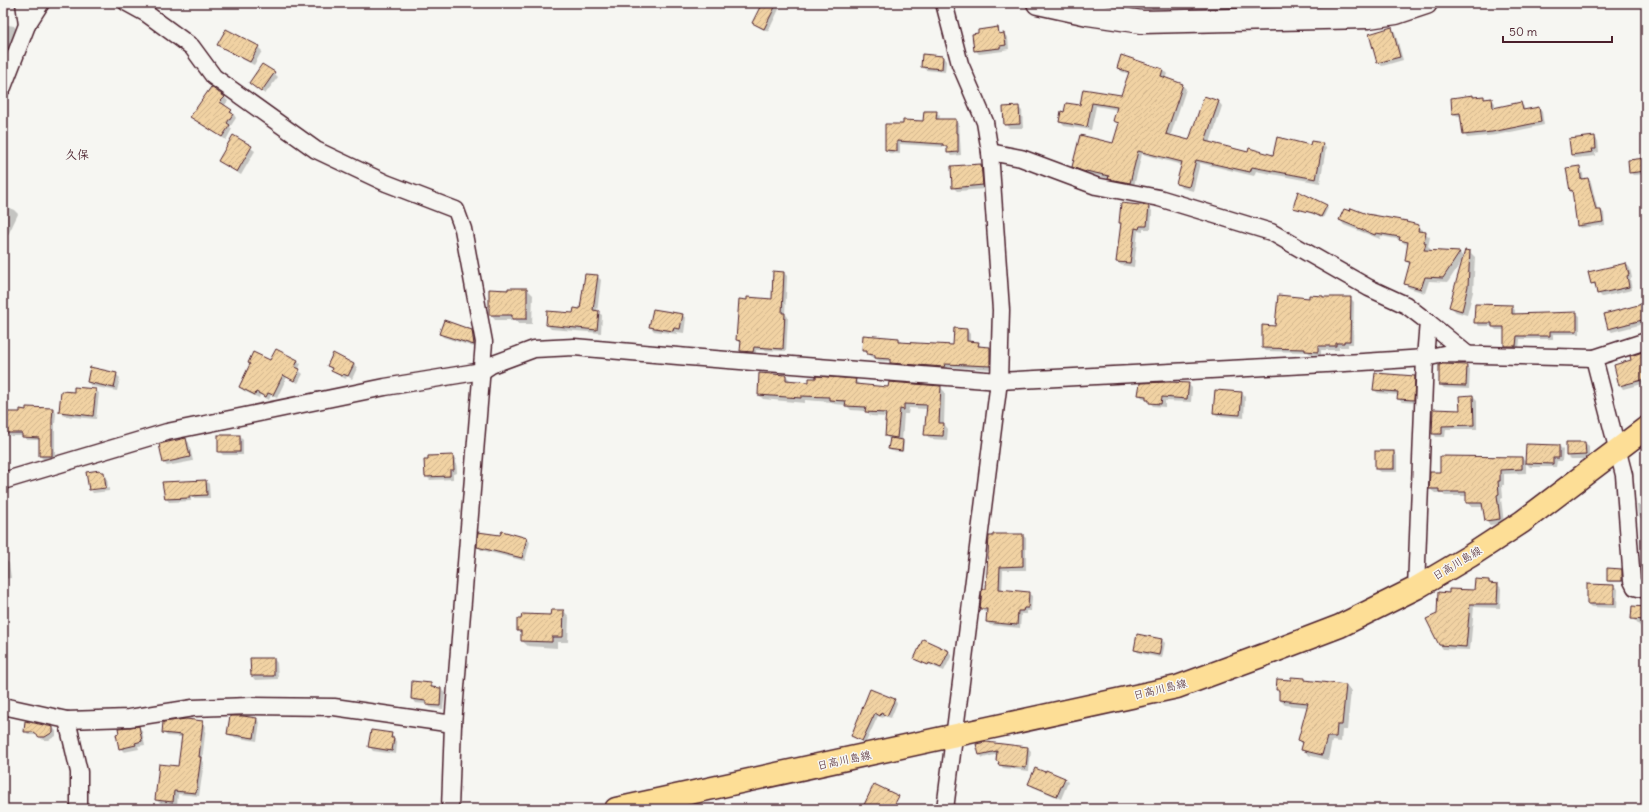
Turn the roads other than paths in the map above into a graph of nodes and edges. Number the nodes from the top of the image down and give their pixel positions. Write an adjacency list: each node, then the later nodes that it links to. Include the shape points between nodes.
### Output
1 (24, 3): 7 (street)
2 (41, 3): 7 (street)
3 (127, 3): 15 (street, via 165,26 192,47 214,77 316,150 386,183 456,210 463,229 484,342)
4 (944, 3): 9 (street, via 960,64 985,122)
5 (1038, 3): 6 (street, via 1142,22 1370,17 1396,13)
6 (1426, 3)
7 (27, 25): 8 (street)
8 (3, 87)
9 (990, 152): 10 (street, via 1021,158 1096,186 1159,198 1271,232 1369,288 1406,305); 16 (street, via 1001,310)
10 (1428, 322): 12 (street); 13 (street)
11 (1646, 341): 14 (street)
12 (1467, 354): 13 (street, via 1444,354); 14 (street)
13 (1425, 358): 16 (street); 20 (street)
14 (1594, 358): 18 (street)
15 (482, 371): 16 (street, via 534,349 574,347); 19 (street, via 385,387 167,432); 24 (street)
16 (999, 381): 25 (street)
17 (1646, 428): 18 (main road, 日高川島線)
18 (1618, 450): 20 (main road, 日高川島線, via 1522,522); 21 (street, via 1624,475 1632,581 1635,588)
19 (3, 480)
20 (1416, 588): 25 (main road, 日高川島線, via 1340,626 1177,686)
21 (1646, 590)
22 (3, 706): 23 (street)
23 (67, 720): 24 (street, via 129,718 193,708 250,706 334,707); 26 (street, via 79,772)
24 (453, 724): 27 (street)
25 (954, 736): 28 (main road, 日高川島線); 29 (street)
26 (79, 809)
27 (450, 809)
28 (616, 809)
29 (945, 809)

